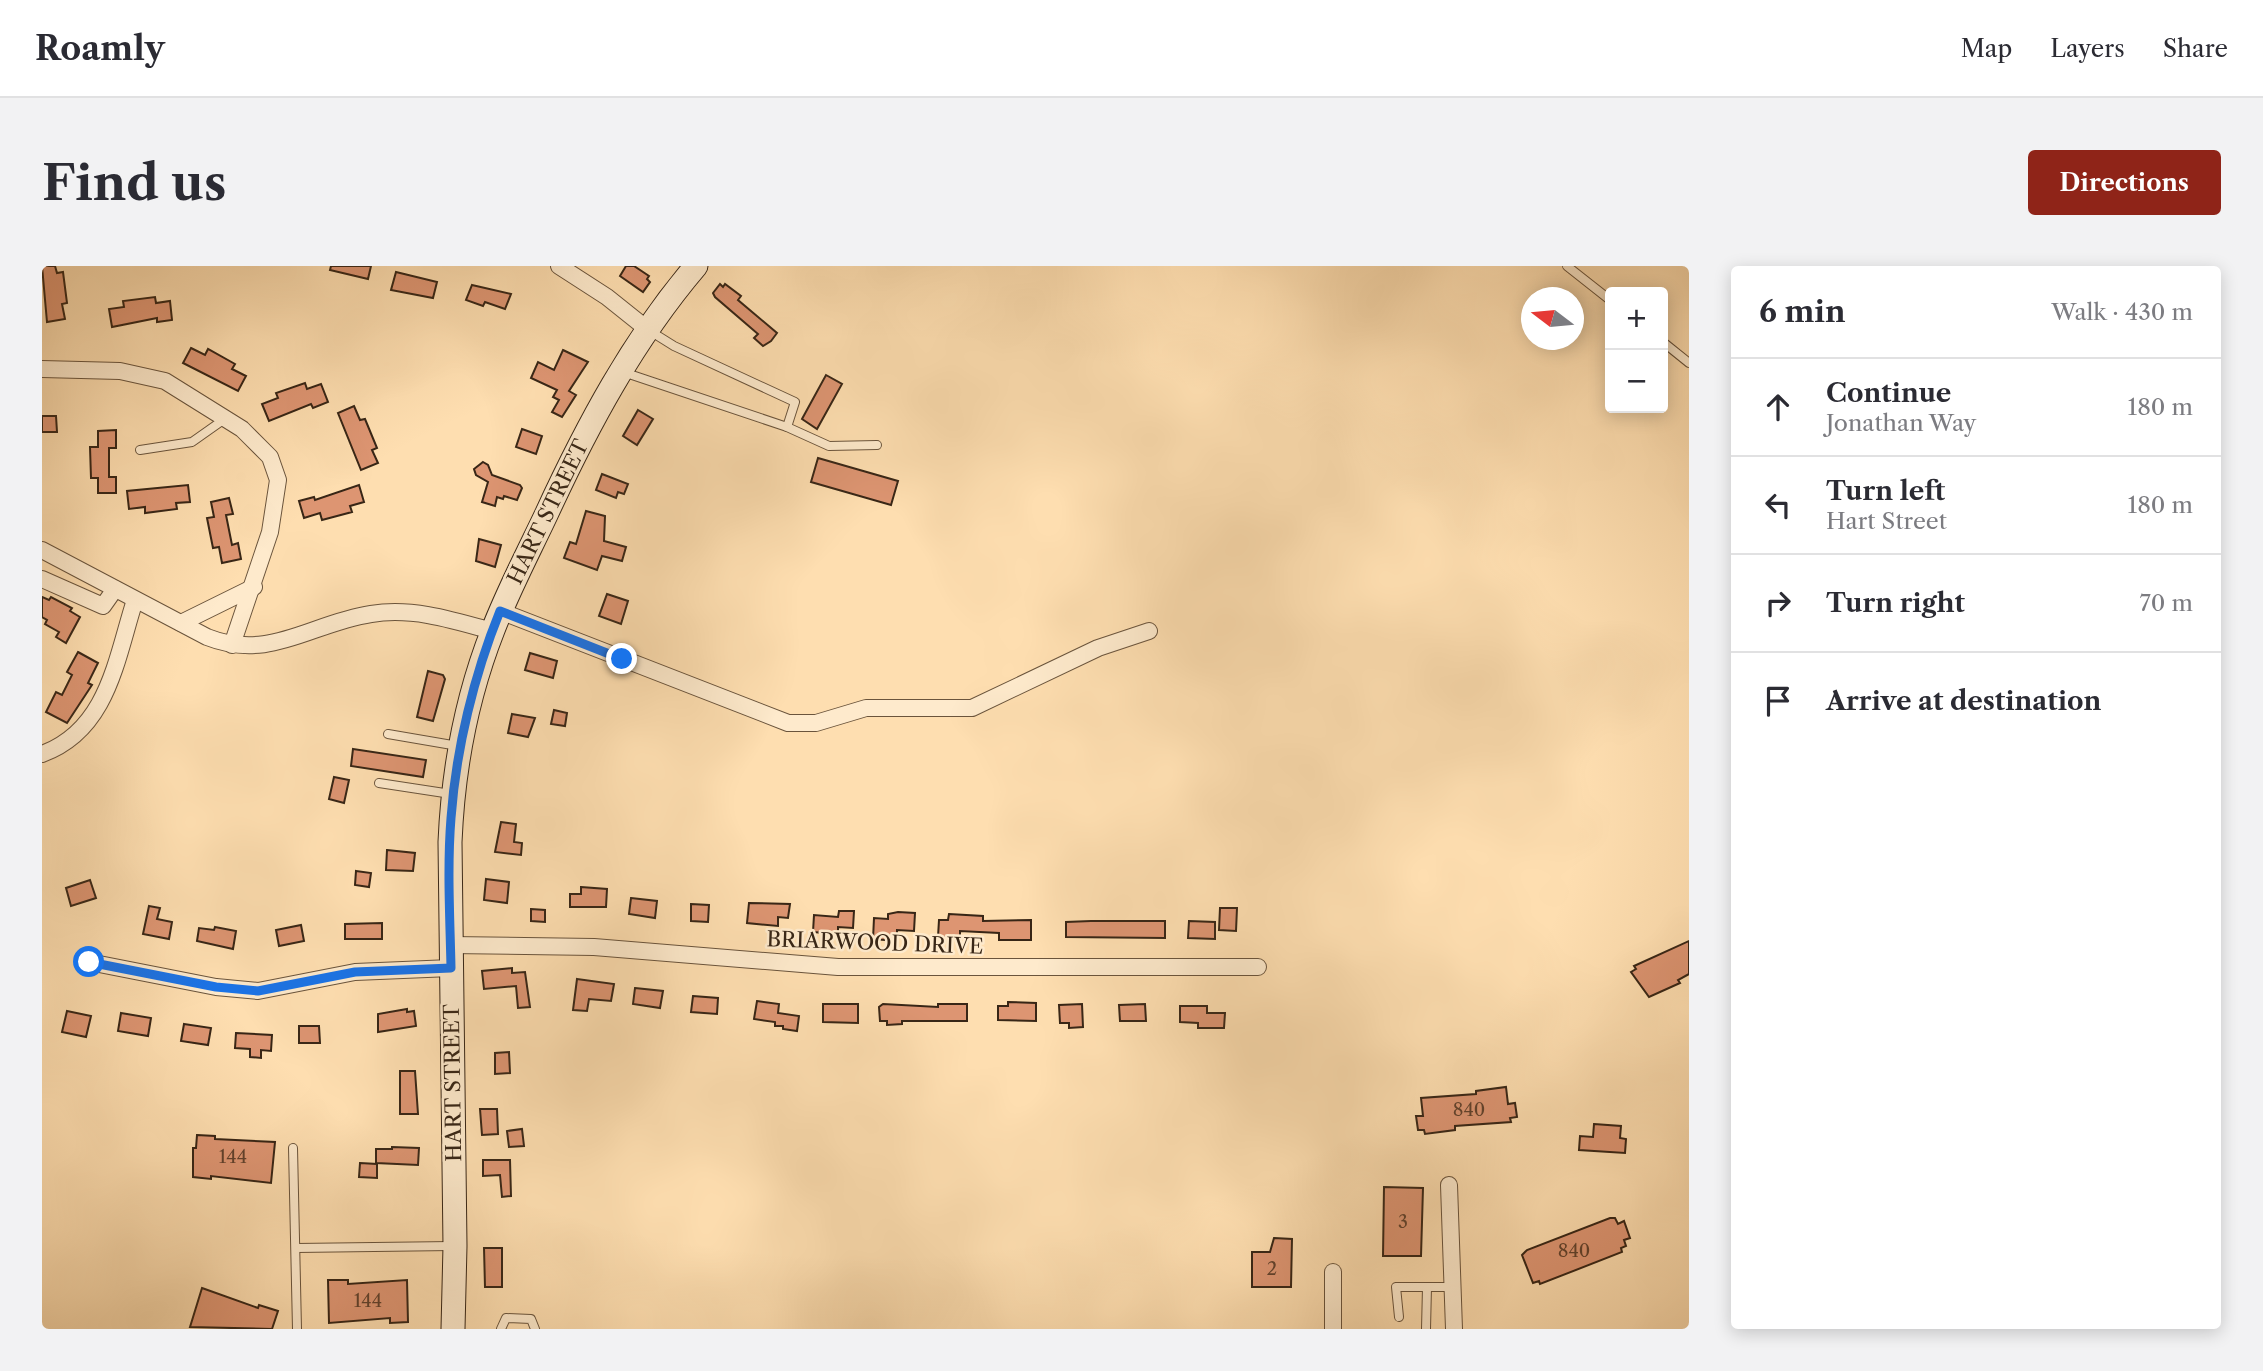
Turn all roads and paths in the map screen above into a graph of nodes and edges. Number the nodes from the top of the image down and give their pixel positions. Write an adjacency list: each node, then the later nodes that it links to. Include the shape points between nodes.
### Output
1 (559, 266): 5 (street)
2 (696, 266): 5 (street, HART STREET)
3 (1567, 266): 4 (lane)
4 (1605, 296)
5 (647, 330): 9 (street, HART STREET); 11 (lane, via 795,402)
6 (1668, 346): 7 (lane)
7 (1689, 363)
8 (42, 369): 10 (street, via 144,375 184,390)
9 (620, 372): 11 (lane); 19 (street, HART STREET, via 583,438)
10 (226, 418): 13 (lane, via 192,442); 16 (street, via 253,438 276,468 278,480 270,532)
11 (787, 427): 12 (lane, via 829,446)
12 (877, 445)
13 (140, 450)
14 (42, 550): 17 (street)
15 (42, 579): 17 (street, via 99,606 107,604)
16 (254, 587): 20 (street); 22 (street)
17 (115, 589): 18 (street)
18 (135, 600): 20 (street); 25 (street, via 96,713 81,731)
19 (496, 621): 21 (street, via 788,723 816,723 866,708 972,708 1098,648); 22 (street, via 389,612 343,620 274,643); 24 (street, HART STREET)
20 (181, 623): 22 (street)
21 (1149, 631)
22 (232, 645)
23 (388, 734): 24 (lane)
24 (462, 747): 27 (street, HART STREET)
25 (42, 754)
26 (379, 783): 27 (lane)
27 (454, 794): 28 (street, HART STREET)
28 (451, 956): 29 (street, BRIARWOOD DRIVE, via 258,991); 30 (street, BRIARWOOD DRIVE, via 569,946 838,967); 33 (street, HART STREET)
29 (89, 962)
30 (1258, 967)
31 (293, 1148): 34 (lane)
32 (1449, 1185): 37 (street)
33 (455, 1246): 34 (lane); 40 (street, HART STREET)
34 (296, 1248): 39 (lane)
35 (1334, 1272): 43 (street)
36 (1427, 1287): 37 (lane); 38 (lane, via 1396,1287); 44 (lane)
37 (1453, 1287): 45 (street)
38 (1399, 1317)
39 (297, 1329)
40 (453, 1329)
41 (501, 1329): 42 (lane, via 506,1318 531,1319)
42 (534, 1329)
43 (1333, 1329)
44 (1426, 1329)
45 (1454, 1329)

